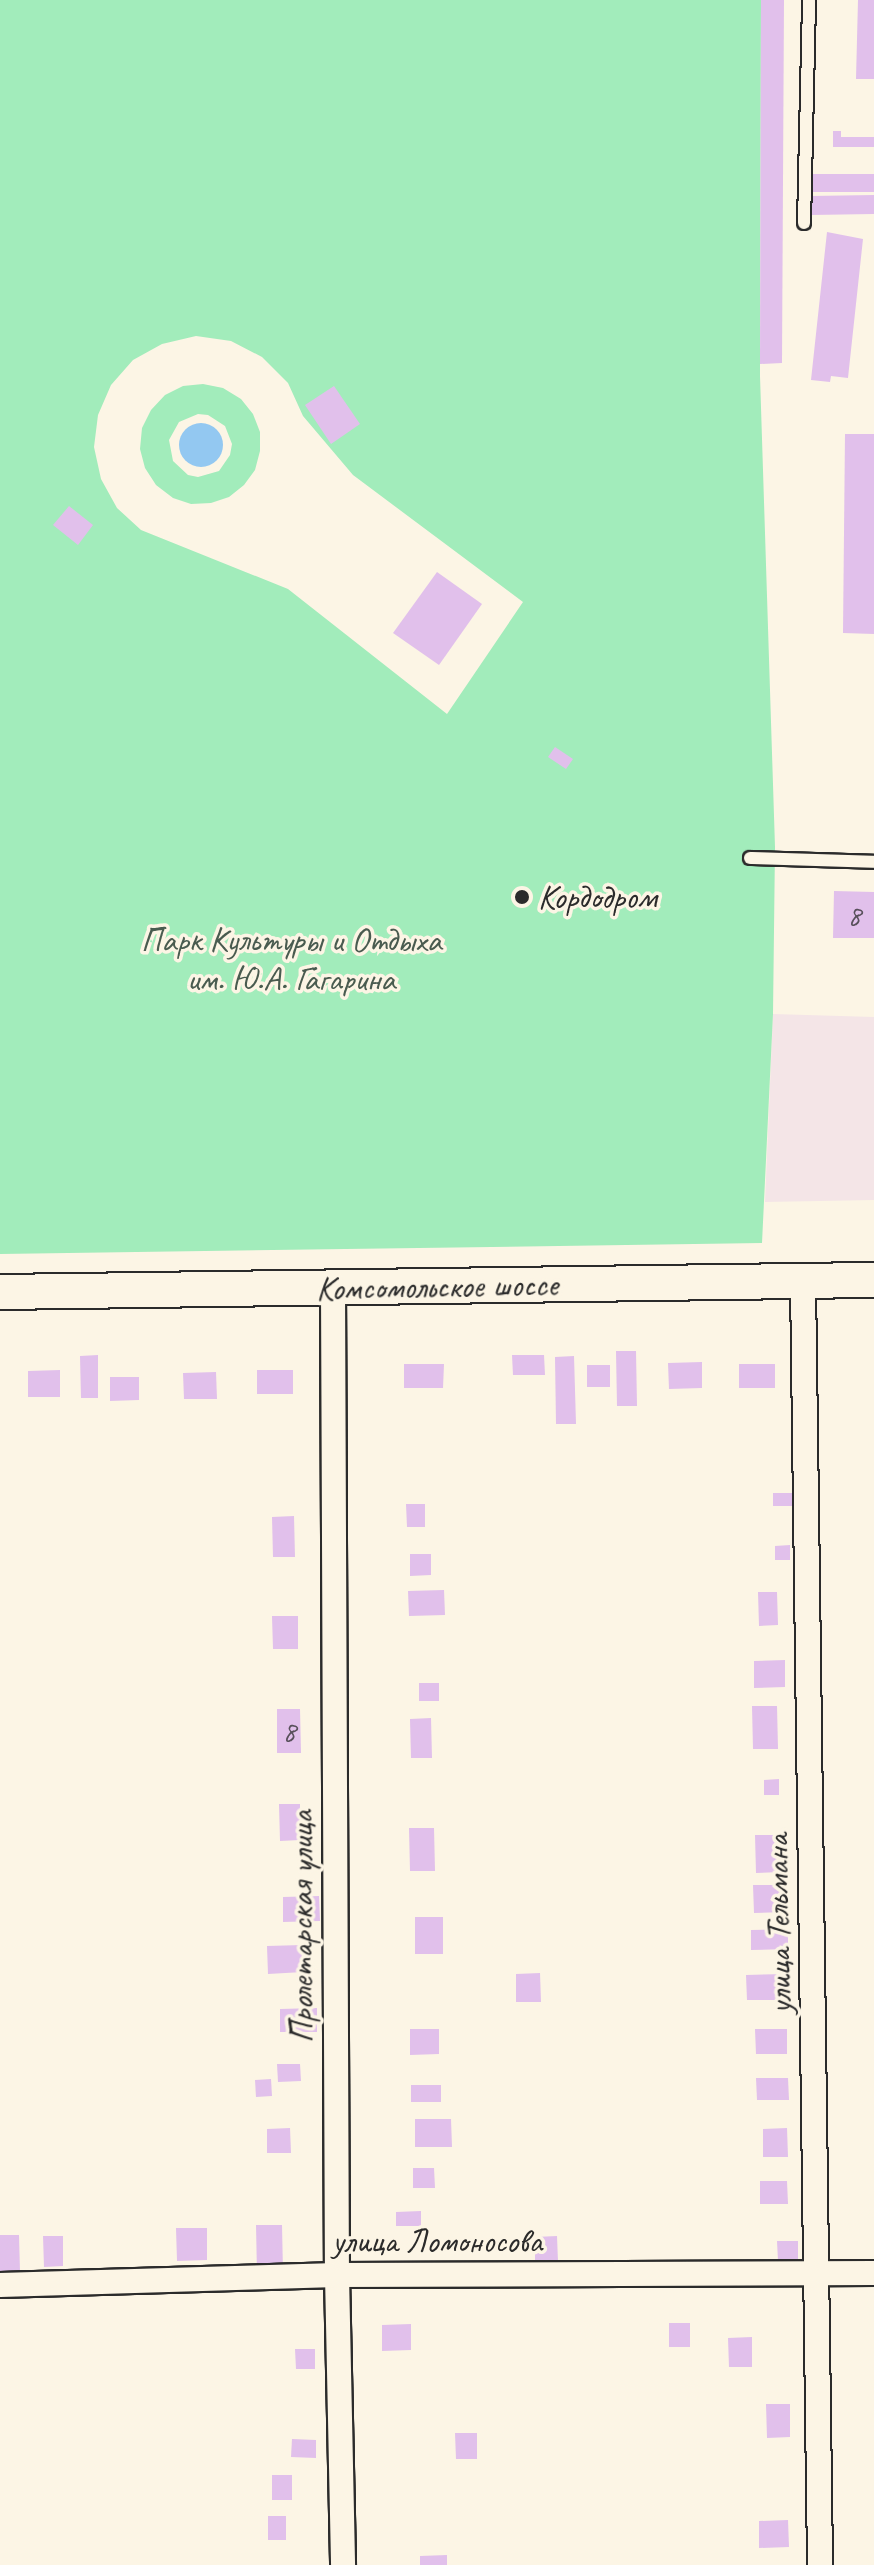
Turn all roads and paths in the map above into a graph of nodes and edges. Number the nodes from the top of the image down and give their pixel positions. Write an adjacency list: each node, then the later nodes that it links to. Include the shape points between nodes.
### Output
1 (809, 0): 2 (lane)
2 (804, 223)
3 (750, 858): 4 (lane)
4 (874, 862)
5 (874, 1280): 6 (main road, Комсомольское шоссе)
6 (803, 1281): 7 (main road, Комсомольское шоссе); 9 (street, улица Тельмана)
7 (333, 1288): 8 (main road, Комсомольское шоссе); 11 (street, Пролетарская улица)
8 (0, 1292)
9 (818, 2273): 10 (street, улица Ломоносова); 11 (street, улица Ломоносова); 14 (street, улица Тельмана)
10 (874, 2273)
11 (337, 2275): 12 (street, улица Ломоносова); 13 (street, Пролетарская улица)
12 (0, 2285)
13 (343, 2565)
14 (820, 2565)

